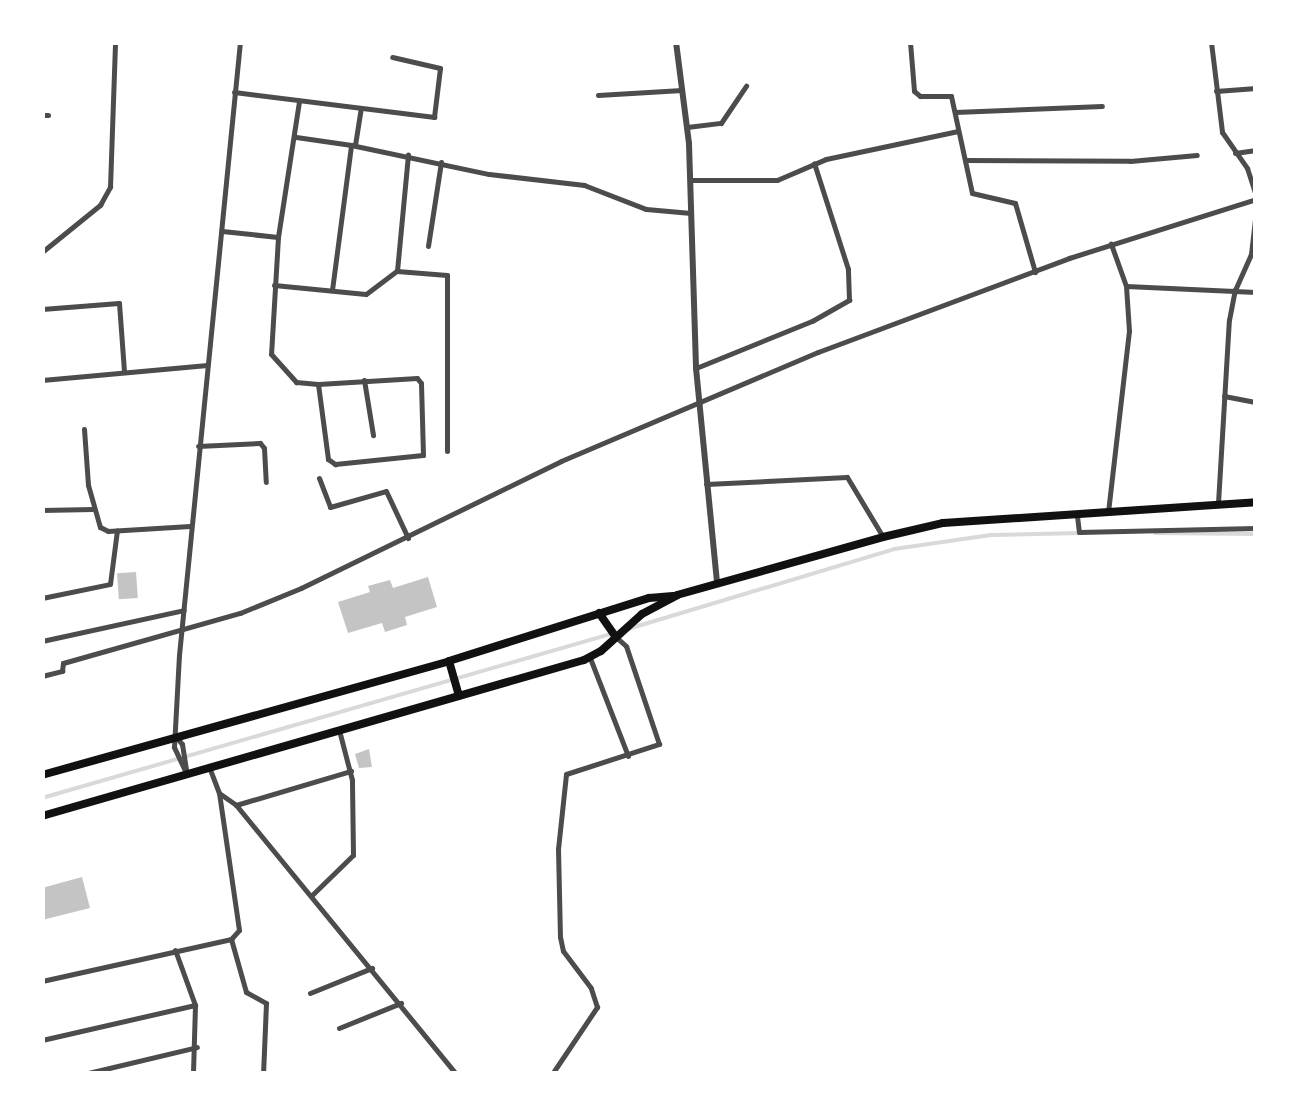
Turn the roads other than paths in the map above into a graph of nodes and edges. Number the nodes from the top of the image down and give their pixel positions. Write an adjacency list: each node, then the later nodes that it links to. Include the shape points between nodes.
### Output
1 (115, 42): 37 (street, via 110,187 100,205)
2 (240, 42): 11 (street)
3 (676, 42): 9 (street)
4 (910, 42): 16 (street, via 914,91 948,94)
5 (1211, 42): 10 (street)
6 (392, 57): 15 (street, via 440,68 436,115)
7 (746, 86): 17 (street, via 721,123)
8 (1256, 88): 10 (street)
9 (682, 90): 12 (street); 17 (street)
10 (1216, 91): 22 (street, via 1222,132)
11 (233, 92): 13 (street); 32 (street)
12 (598, 95)
13 (299, 101): 15 (street); 19 (street)
14 (1102, 106): 16 (street)
15 (361, 109): 20 (street)
16 (955, 112): 18 (street)
17 (687, 127): 28 (street)
18 (958, 131): 25 (street); 27 (street)
19 (296, 136): 20 (street); 33 (street)
20 (353, 145): 23 (street); 42 (street)
21 (1256, 150): 22 (street)
22 (1235, 153): 29 (street)
23 (408, 154): 26 (street); 38 (street)
24 (1197, 156): 25 (street)
25 (964, 160): 39 (street, via 972,194 1004,197 1017,206)
26 (442, 162): 31 (street, via 584,186 654,211); 35 (street)
27 (814, 163): 28 (street, via 777,180); 47 (street, via 848,269 849,300 812,322)
28 (690, 180): 31 (street)
29 (1256, 198): 34 (street)
30 (1256, 211): 36 (street)
31 (691, 213): 47 (street)
32 (222, 231): 33 (street); 46 (street)
33 (278, 237): 40 (street)
34 (1111, 244): 39 (street); 41 (street)
35 (428, 246)
36 (1254, 246): 43 (street)
37 (42, 252)
38 (397, 271): 42 (street, via 372,292); 58 (street, via 447,275)
39 (1036, 273): 53 (street)
40 (274, 285): 42 (street); 51 (street, via 272,357 296,382)
41 (1126, 286): 43 (street); 66 (street, via 1126,372)
42 (332, 290)
43 (1235, 290): 44 (street); 52 (street)
44 (1256, 292)
45 (42, 309): 48 (street, via 119,303)
46 (207, 365): 48 (street); 57 (street)
47 (696, 368): 53 (street)
48 (124, 372): 49 (street)
49 (42, 380)
50 (364, 380): 51 (street); 51 (street, via 419,380 422,456 332,463); 56 (street)
51 (318, 384)
52 (1224, 396): 54 (street); 63 (street)
53 (698, 401): 61 (street); 72 (street)
54 (1256, 402)
55 (84, 429): 64 (street)
56 (372, 435)
57 (198, 446): 60 (street, via 260,443); 68 (street)
58 (447, 451)
59 (319, 478): 72 (street, via 330,506 386,490)
60 (266, 482)
61 (706, 484): 71 (street, via 844,476); 73 (street)
62 (1256, 502): 63 (main road)
63 (1218, 504): 66 (main road)
64 (94, 509): 65 (street); 70 (street, via 100,527)
65 (42, 510)
66 (1108, 514): 67 (main road)
67 (1077, 516): 69 (street, via 1079,532); 71 (main road, via 943,523)
68 (190, 526): 70 (street); 76 (street)
69 (1256, 528)
70 (117, 530): 75 (street, via 110,584)
71 (883, 537): 73 (main road)
72 (408, 538): 78 (street, via 301,588)
73 (717, 582): 74 (main road)
74 (677, 595): 77 (main road); 79 (main road)
75 (42, 598)
76 (184, 610): 78 (street); 80 (street)
77 (599, 614): 79 (main road); 82 (main road)
78 (182, 632): 83 (street, via 62,663 62,671); 86 (street)
79 (616, 638): 81 (main road); 87 (street, via 626,646 659,739 656,748)
80 (42, 640)
81 (590, 658): 84 (main road); 87 (street)
82 (450, 660): 84 (main road); 86 (main road)
83 (42, 676)
84 (459, 696): 85 (main road)
85 (339, 730): 88 (main road); 89 (street)
86 (176, 737): 90 (main road); 91 (street)
87 (628, 756): 110 (street, via 566,774 558,849 561,944 597,1007)
88 (209, 766): 91 (main road); 92 (street)
89 (351, 771): 93 (street); 95 (street, via 353,855)
90 (42, 774)
91 (187, 775): 94 (main road)
92 (218, 793): 93 (street); 96 (street, via 240,925)
93 (236, 805): 95 (street)
94 (42, 816)
95 (312, 895): 98 (street)
96 (231, 939): 97 (street); 108 (street, via 246,992 266,1003)
97 (175, 950): 99 (street); 102 (street)
98 (373, 968): 100 (street); 101 (street)
99 (42, 980)
100 (310, 993)
101 (402, 1003): 103 (street); 109 (street)
102 (195, 1004): 104 (street); 105 (street)
103 (338, 1028)
104 (42, 1040)
105 (197, 1048): 106 (street); 107 (street)
106 (84, 1074)
107 (193, 1074)
108 (263, 1074)
109 (456, 1074)
110 (552, 1074)

